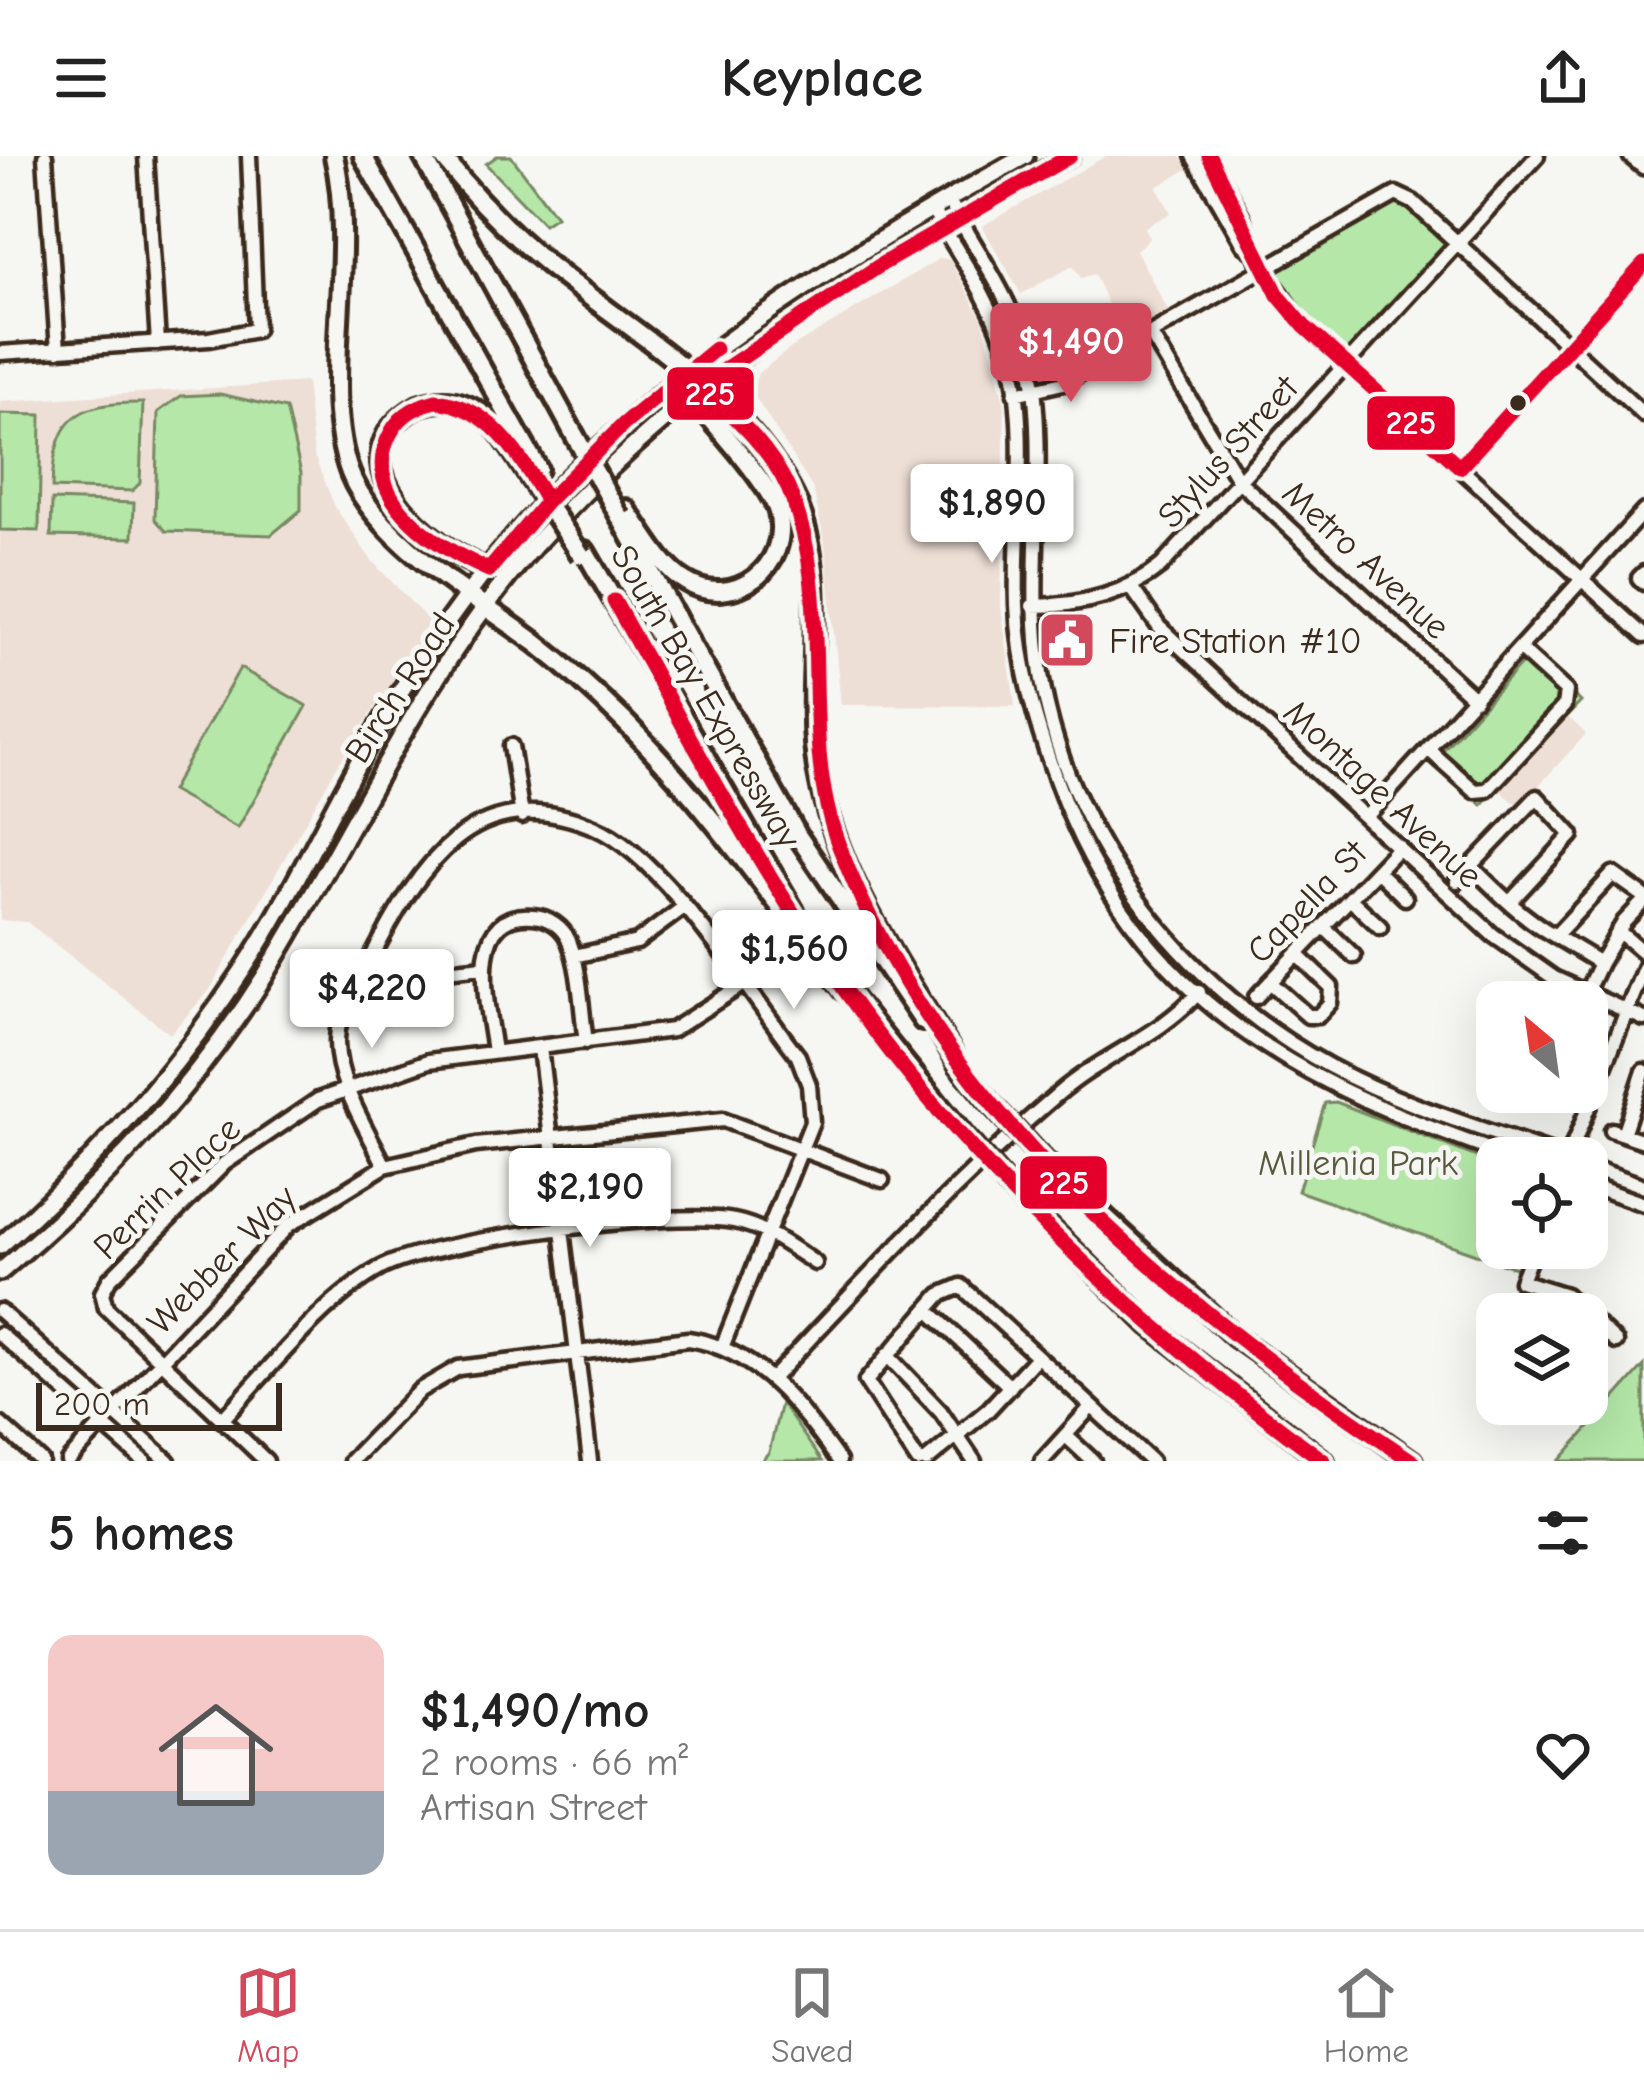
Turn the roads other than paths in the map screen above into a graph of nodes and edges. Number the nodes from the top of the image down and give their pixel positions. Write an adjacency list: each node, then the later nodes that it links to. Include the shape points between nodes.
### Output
1 (45, 156): 24 (street)
2 (146, 156): 23 (street)
3 (249, 156): 23 (street, via 256,330)
4 (334, 156): 41 (highway, via 345,233 346,460 377,517)
5 (363, 156): 32 (highway)
6 (423, 156): 35 (highway, South Bay Expressway, bridge)
7 (442, 156): 27 (highway, via 533,253)
8 (1025, 156): 15 (main road, Birch Road)
9 (1070, 156): 17 (main road, Birch Road)
10 (1193, 156): 20 (street)
11 (1209, 156): 20 (street)
12 (1537, 156): 19 (street, Stylus Street)
13 (1632, 156): 14 (main road)
14 (1644, 166)
15 (948, 199): 16 (main road, Birch Road); 17 (street)
16 (931, 208): 18 (street); 27 (main road, Birch Road, via 784,296)
17 (958, 218): 18 (main road, Birch Road); 29 (street, via 1010,311)
18 (942, 226): 28 (main road, Birch Road, via 796,314); 30 (street, via 993,316)
19 (1457, 245): 21 (street, via 1396,194); 26 (street, Stylus Street); 31 (street)
20 (1256, 254): 21 (street)
21 (1263, 269): 22 (street); 26 (street, via 1304,326)
22 (1150, 334): 29 (street); 33 (street, Metro Avenue)
23 (158, 343): 24 (street)
24 (58, 350): 25 (street)
25 (0, 353)
26 (1346, 364): 33 (street, Stylus Street); 38 (street)
27 (681, 375): 28 (highway); 36 (main road, Birch Road, via 531,518)
28 (696, 390): 35 (highway, via 772,497 780,525 772,560 740,587 698,588 673,572); 43 (main road, Birch Road, via 535,545); 88 (highway, via 727,406 799,509 810,556 813,728 825,805 878,927)
29 (1033, 390): 30 (street); 42 (street)
30 (1015, 394): 44 (street)
31 (1644, 415)
32 (533, 472): 36 (highway, via 494,422 462,403 418,406 386,438 382,474 396,505); 79 (highway, South Bay Expressway, bridge)
33 (1239, 482): 40 (street, Stylus Street, via 1172,556); 47 (street, Metro Avenue)
34 (1644, 511): 38 (street)
35 (623, 513): 88 (highway, South Bay Expressway, via 808,852 892,982)
36 (489, 570): 41 (main road, Birch Road)
37 (1644, 573): 39 (street)
38 (1581, 580): 45 (street); 46 (street)
39 (1644, 583)
40 (1131, 587): 42 (street, Stylus Street); 51 (street, Montage Avenue, via 1159,627)
41 (470, 594): 43 (highway); 106 (main road, Birch Road, via 374,735 246,965 197,1034 121,1129)
42 (1036, 606): 44 (street, Stylus Street); 52 (street, via 1050,706)
43 (488, 607): 79 (highway, via 645,743); 109 (main road, Birch Road, via 393,746 264,977 142,1134)
44 (1017, 607): 53 (street, via 1037,722)
45 (1644, 636)
46 (1520, 649): 47 (street); 49 (street, via 1566,691 1557,714 1487,790 1474,791)
47 (1475, 699): 49 (street)
48 (511, 746): 50 (street)
49 (1428, 749): 51 (street)
50 (522, 816): 62 (street, via 566,818 606,832); 72 (street, via 481,825 430,859)
51 (1366, 817): 54 (street, Montage Avenue)
52 (1093, 827): 53 (street); 75 (street, via 1141,907)
53 (1078, 834): 80 (street, via 1102,884)
54 (1399, 847): 56 (street, Capella St); 82 (street, Montage Avenue, via 1493,935 1554,978)
55 (1472, 866): 57 (street); 61 (street); 61 (street, via 1537,797 1570,828)
56 (1377, 871): 58 (street, Capella St); 59 (street)
57 (1457, 881)
58 (1350, 898): 63 (street, Capella St); 64 (street)
59 (1406, 898)
60 (1644, 898): 65 (street); 66 (street, via 1613,874)
61 (1510, 902): 66 (street)
62 (684, 907): 69 (street, via 637,941); 78 (street)
63 (1323, 926): 68 (street, Capella St); 70 (street)
64 (1380, 927)
65 (1618, 931): 67 (street); 71 (street)
66 (1555, 937): 71 (street)
67 (1640, 946)
68 (1297, 954): 77 (street, Capella St); 77 (street, via 1332,988 1325,1008 1305,1016)
69 (574, 956): 73 (street, via 561,928 519,916 492,933); 84 (street)
70 (1354, 956)
71 (1600, 963): 76 (street)
72 (369, 964): 73 (street, via 395,976); 91 (street, via 338,1028)
73 (484, 967): 86 (street)
74 (1644, 968): 82 (street)
75 (1208, 981): 80 (street); 87 (street)
76 (1591, 981)
77 (1270, 982): 81 (street, Capella St)
78 (742, 985): 84 (street, Perrin Place, via 672,1030); 97 (street, via 798,1056 809,1085 812,1122)
79 (844, 990): 143 (highway, South Bay Expressway, bridge, via 1008,1186 1149,1324)
80 (1196, 995): 90 (street); 121 (street, via 1153,1034 1084,1072 962,1178)
81 (1256, 997)
82 (1624, 1010): 83 (street, Montage Avenue); 94 (street)
83 (1644, 1018)
84 (586, 1042): 85 (street, Perrin Place)
85 (541, 1048): 86 (street, Perrin Place); 92 (street)
86 (494, 1052): 91 (street, Perrin Place, via 401,1067)
87 (1329, 1066): 90 (street); 93 (street)
88 (963, 1071): 144 (highway, South Bay Expressway, bridge, via 1036,1153 1234,1336)
89 (1644, 1071): 95 (street, via 1617,1132)
90 (1322, 1082): 96 (street)
91 (348, 1086): 98 (street); 120 (street, Perrin Place, via 250,1143 105,1288 106,1308)
92 (553, 1137): 97 (street, Webber Way, via 723,1120); 98 (street, Webber Way); 104 (street)
93 (1513, 1137)
94 (1575, 1137)
95 (1644, 1141)
96 (1476, 1143)
97 (803, 1146): 100 (street, Webber Way); 105 (street)
98 (385, 1166): 120 (street, Webber Way, via 299,1215)
99 (1608, 1173): 101 (street)
100 (883, 1180)
101 (1644, 1186)
102 (1608, 1191): 103 (street)
103 (1644, 1204)
104 (565, 1231): 105 (street, via 704,1217); 117 (street); 125 (street, via 442,1244 382,1267)
105 (769, 1232): 107 (street); 116 (street)
106 (0, 1246)
107 (815, 1263)
108 (1526, 1269): 110 (street, via 1521,1281)
109 (0, 1272)
110 (1560, 1293)
111 (928, 1310): 118 (street); 119 (street, via 961,1286); 122 (street)
112 (0, 1311): 124 (street)
113 (0, 1334): 127 (street)
114 (1608, 1335): 115 (street)
115 (1616, 1342)
116 (723, 1345): 117 (street, via 688,1339); 121 (street)
117 (575, 1354): 135 (street, via 442,1375); 136 (street)
118 (887, 1355): 129 (street); 138 (street, via 866,1381)
119 (1036, 1358): 122 (street); 123 (street)
120 (163, 1360): 124 (street, Webber Way); 125 (street)
121 (771, 1380): 137 (street)
122 (1010, 1387): 129 (street)
123 (1091, 1407): 128 (street); 142 (street)
124 (112, 1413): 127 (street, Webber Way); 133 (street)
125 (222, 1420): 134 (street)
126 (0, 1424): 130 (street)
127 (102, 1425): 131 (street, Webber Way); 132 (street)
128 (1066, 1436): 140 (street); 141 (street)
129 (959, 1437): 138 (street); 139 (street)
130 (41, 1461)
131 (68, 1461)
132 (143, 1461)
133 (168, 1461)
134 (266, 1461)
135 (351, 1461)
136 (590, 1461)
137 (838, 1461)
138 (922, 1461)
139 (974, 1461)
140 (1042, 1461)
141 (1093, 1461)
142 (1151, 1461)
143 (1324, 1461)
144 (1412, 1461)

